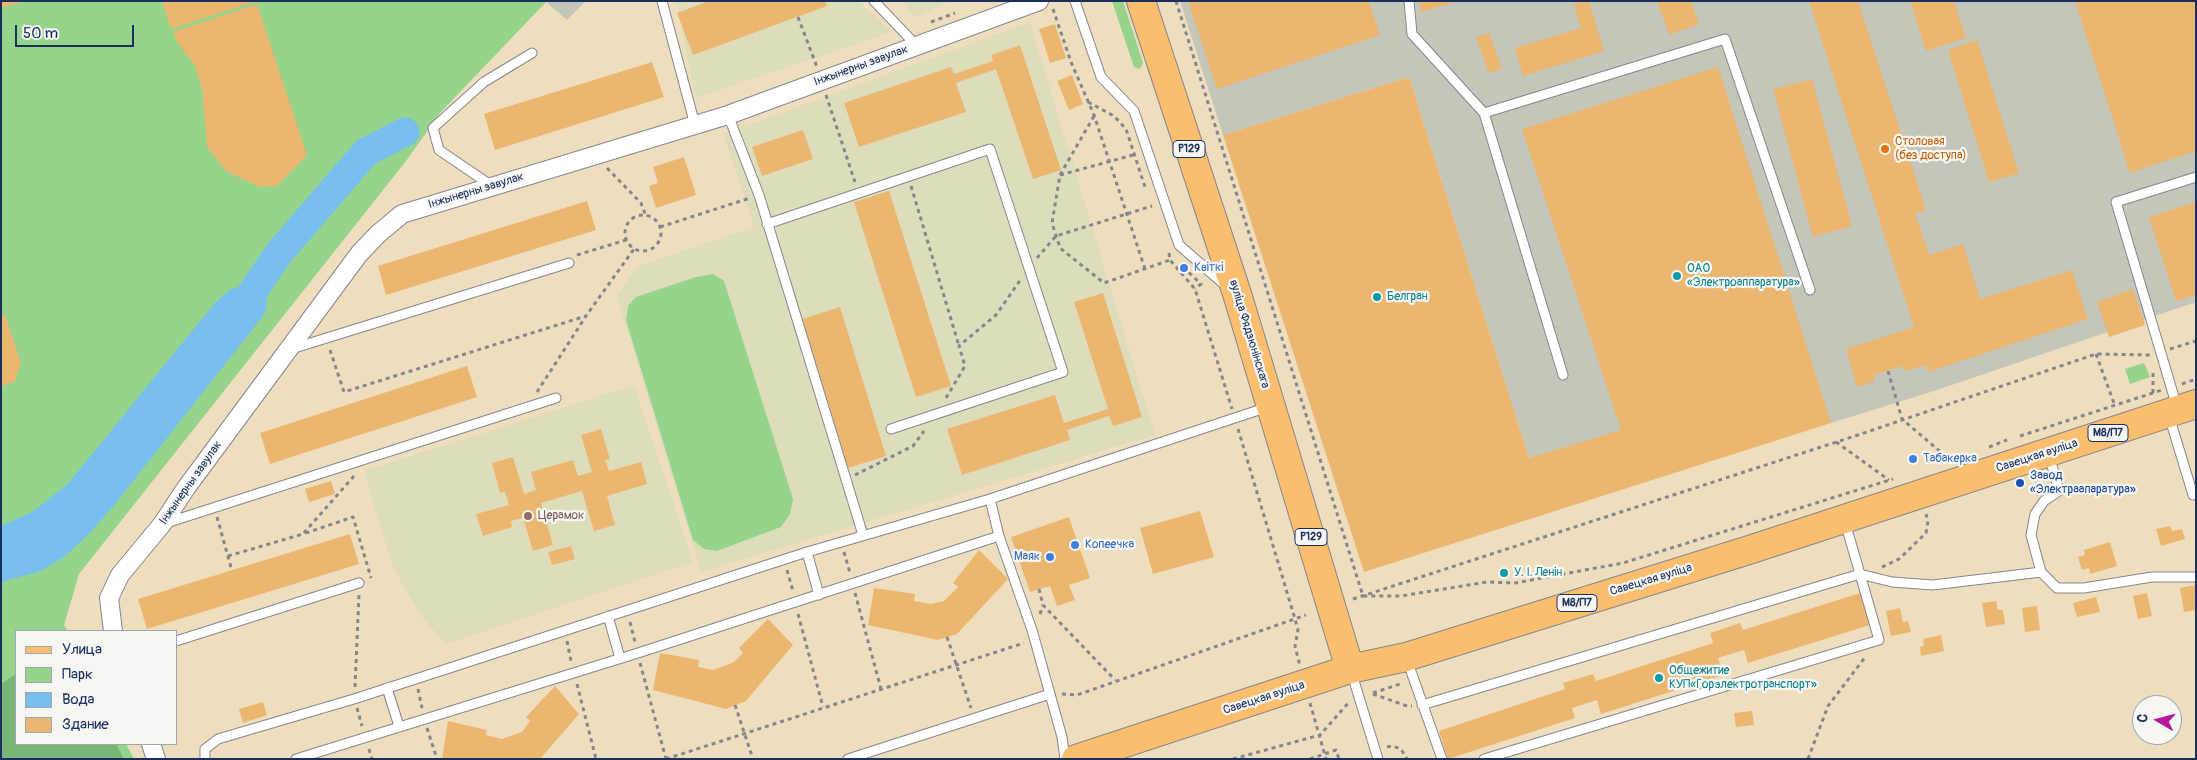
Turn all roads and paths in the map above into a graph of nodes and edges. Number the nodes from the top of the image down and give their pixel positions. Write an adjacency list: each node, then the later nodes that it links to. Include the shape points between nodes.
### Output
1 (662, 1): 16 (lane)
2 (874, 1): 9 (lane)
3 (1039, 1): 9 (street, Інжынерны завулак)
4 (1050, 1): 12 (path)
5 (1075, 1): 42 (lane, via 1101,77 1134,111 1179,245)
6 (1141, 1): 42 (main road, вуліца Фядзюнінскага / Р129)
7 (1176, 1): 93 (path)
8 (1409, 1): 13 (lane, via 1412,34)
9 (917, 46): 14 (street, Інжынерны завулак)
10 (532, 53): 23 (lane, via 484,82 433,128 439,150)
11 (825, 92): 24 (path)
12 (1088, 102): 15 (path); 17 (path, via 1114,116 1126,129)
13 (1484, 113): 41 (lane, via 1725,39); 51 (lane)
14 (728, 114): 16 (street, Інжынерны завулак); 25 (lane)
15 (1094, 115): 18 (path); 21 (path)
16 (695, 125): 23 (street, Інжынерны завулак)
17 (1133, 155): 18 (path); 26 (path)
18 (1110, 161): 21 (path); 27 (path)
19 (602, 162): 29 (path, via 641,203)
20 (907, 175): 24 (lane); 37 (lane, via 990,149); 46 (path)
21 (1060, 175): 32 (path, via 1052,223)
22 (2196, 177): 48 (lane, via 2116,202)
23 (492, 186): 47 (street, Інжынерны завулак, via 402,214 359,254)
24 (858, 192): 30 (lane)
25 (759, 195): 30 (lane); 31 (path)
26 (1152, 206): 27 (path); 28 (path)
27 (1128, 213): 32 (path); 38 (path)
28 (1155, 215)
29 (646, 216): 31 (path); 34 (path, via 634,218 626,228 626,240)
30 (767, 224): 70 (lane)
31 (660, 227): 34 (path, via 657,245 646,251)
32 (1056, 236): 37 (path); 38 (path, via 1060,248 1104,283)
33 (1165, 243): 35 (path)
34 (634, 249): 43 (path)
35 (1170, 260): 38 (path); 40 (path)
36 (569, 263): 44 (lane)
37 (1029, 268): 46 (path, via 996,315); 58 (lane, via 1063,372)
38 (1145, 269)
39 (1201, 284): 40 (path)
40 (1195, 289): 59 (path)
41 (1810, 290)
42 (1238, 297): 55 (main road, вуліца Фядзюнінскага / Р129)
43 (586, 316): 44 (path, via 344,392); 57 (path)
44 (326, 339): 47 (lane)
45 (2196, 341): 48 (path)
46 (959, 346): 58 (path, via 965,366)
47 (286, 351): 77 (street, Інжынерны завулак)
48 (2160, 352): 49 (path, via 2154,355); 54 (lane)
49 (2096, 354): 56 (path); 60 (path)
50 (1888, 371): 60 (path)
51 (1563, 375)
52 (2196, 379): 54 (path)
53 (556, 398): 57 (lane)
54 (2178, 404): 56 (path); 66 (main road, Савецкая вуліца / М8/П7); 72 (lane)
55 (1271, 406): 59 (lane); 111 (main road, вуліца Фядзюнінскага / Р129)
56 (2115, 406): 62 (path)
57 (527, 407): 67 (lane)
58 (937, 414): 61 (lane); 70 (path, via 913,446)
59 (1235, 419): 73 (lane); 100 (path)
60 (1902, 419): 64 (path); 68 (path)
61 (890, 428)
62 (2020, 436)
63 (2007, 440): 65 (path)
64 (1835, 442): 71 (path); 93 (path)
65 (1984, 449)
66 (2048, 452): 76 (main road, Савецкая вуліца / М8/П7); 86 (lane, via 2059,491 2044,501 2035,514 2031,535)
67 (371, 457): 74 (lane); 78 (path)
68 (1950, 460)
69 (1898, 477): 71 (path)
70 (846, 480): 79 (lane)
71 (1889, 480): 93 (path, via 1623,563 1515,583 1487,582 1401,596)
72 (2193, 495)
73 (990, 498): 79 (lane); 80 (lane)
74 (214, 507): 77 (lane); 83 (path)
75 (1926, 514): 87 (path, via 1926,533 1915,546 1900,559)
76 (1844, 520): 87 (lane); 108 (main road, Савецкая вуліца / М8/П7)
77 (163, 523): 101 (street, Інжынерны завулак, via 120,575 109,598)
78 (303, 534): 83 (path); 89 (path, via 353,517 371,579)
79 (863, 535): 81 (lane)
80 (999, 536): 90 (lane); 103 (lane)
81 (842, 541): 82 (lane); 90 (path)
82 (807, 552): 84 (lane); 92 (lane)
83 (228, 556): 85 (path)
84 (784, 559): 95 (path); 97 (lane)
85 (232, 570)
86 (2041, 572): 87 (lane, via 1933,585 1892,582); 88 (lane, via 2058,588 2084,588 2152,577)
87 (1860, 574): 106 (lane); 123 (lane)
88 (2196, 576)
89 (359, 583): 105 (lane); 120 (path)
90 (852, 583): 92 (lane); 117 (path)
91 (1039, 589): 96 (path)
92 (819, 595): 95 (lane)
93 (1363, 596): 94 (path)
94 (1353, 599)
95 (796, 602): 107 (lane); 124 (path)
96 (1044, 605): 103 (path); 114 (path)
97 (627, 610): 99 (lane); 107 (path)
98 (1306, 615): 100 (path)
99 (608, 616): 102 (lane); 109 (lane)
100 (1295, 619): 114 (path); 115 (path, via 1298,630 1295,646)
101 (113, 630)
102 (564, 630): 112 (path); 113 (lane)
103 (1032, 630): 110 (path, via 1027,642); 119 (lane)
104 (947, 637): 110 (path)
105 (178, 640)
106 (1879, 640): 150 (lane); 151 (path, via 1828,706)
107 (638, 653): 109 (lane); 138 (path)
108 (1406, 657): 111 (main road, Савецкая вуліца / М8/П7); 123 (lane)
109 (620, 658): 112 (lane)
110 (956, 664): 117 (path); 126 (path)
111 (1350, 669): 115 (main road, Савецкая вуліца / М8/П7); 147 (lane)
112 (574, 671): 125 (lane); 137 (path)
113 (416, 678): 116 (lane); 125 (path)
114 (1115, 680): 119 (path, via 1077,694)
115 (1305, 685): 129 (path); 142 (main road, Савецкая вуліца / М8/П7)
116 (387, 688): 120 (lane); 127 (lane)
117 (880, 689): 124 (path)
118 (1372, 693): 123 (path, via 1407,706)
119 (1050, 694): 126 (lane); 141 (lane)
120 (354, 699): 134 (lane, via 218,739 205,749)
121 (1350, 701): 129 (path)
122 (735, 705): 128 (path)
123 (1422, 705): 149 (lane)
124 (823, 707): 128 (path)
125 (424, 718): 127 (lane); 136 (path)
126 (974, 718): 140 (lane)
127 (399, 726): 135 (lane)
128 (745, 733): 138 (path); 139 (path)
129 (1320, 735): 132 (path); 143 (path)
130 (151, 745): 133 (street)
131 (1387, 747): 148 (path, via 1402,749)
132 (1326, 753): 144 (path); 145 (path); 146 (path, via 1336,750)
133 (156, 759)
134 (205, 759)
135 (296, 759)
136 (436, 759)
137 (596, 759)
138 (666, 759)
139 (753, 759)
140 (848, 759)
141 (1065, 759)
142 (1076, 759)
143 (1233, 759)
144 (1310, 759)
145 (1326, 759)
146 (1339, 759)
147 (1378, 759)
148 (1407, 759)
149 (1442, 759)
150 (1484, 759)
151 (1808, 759)

